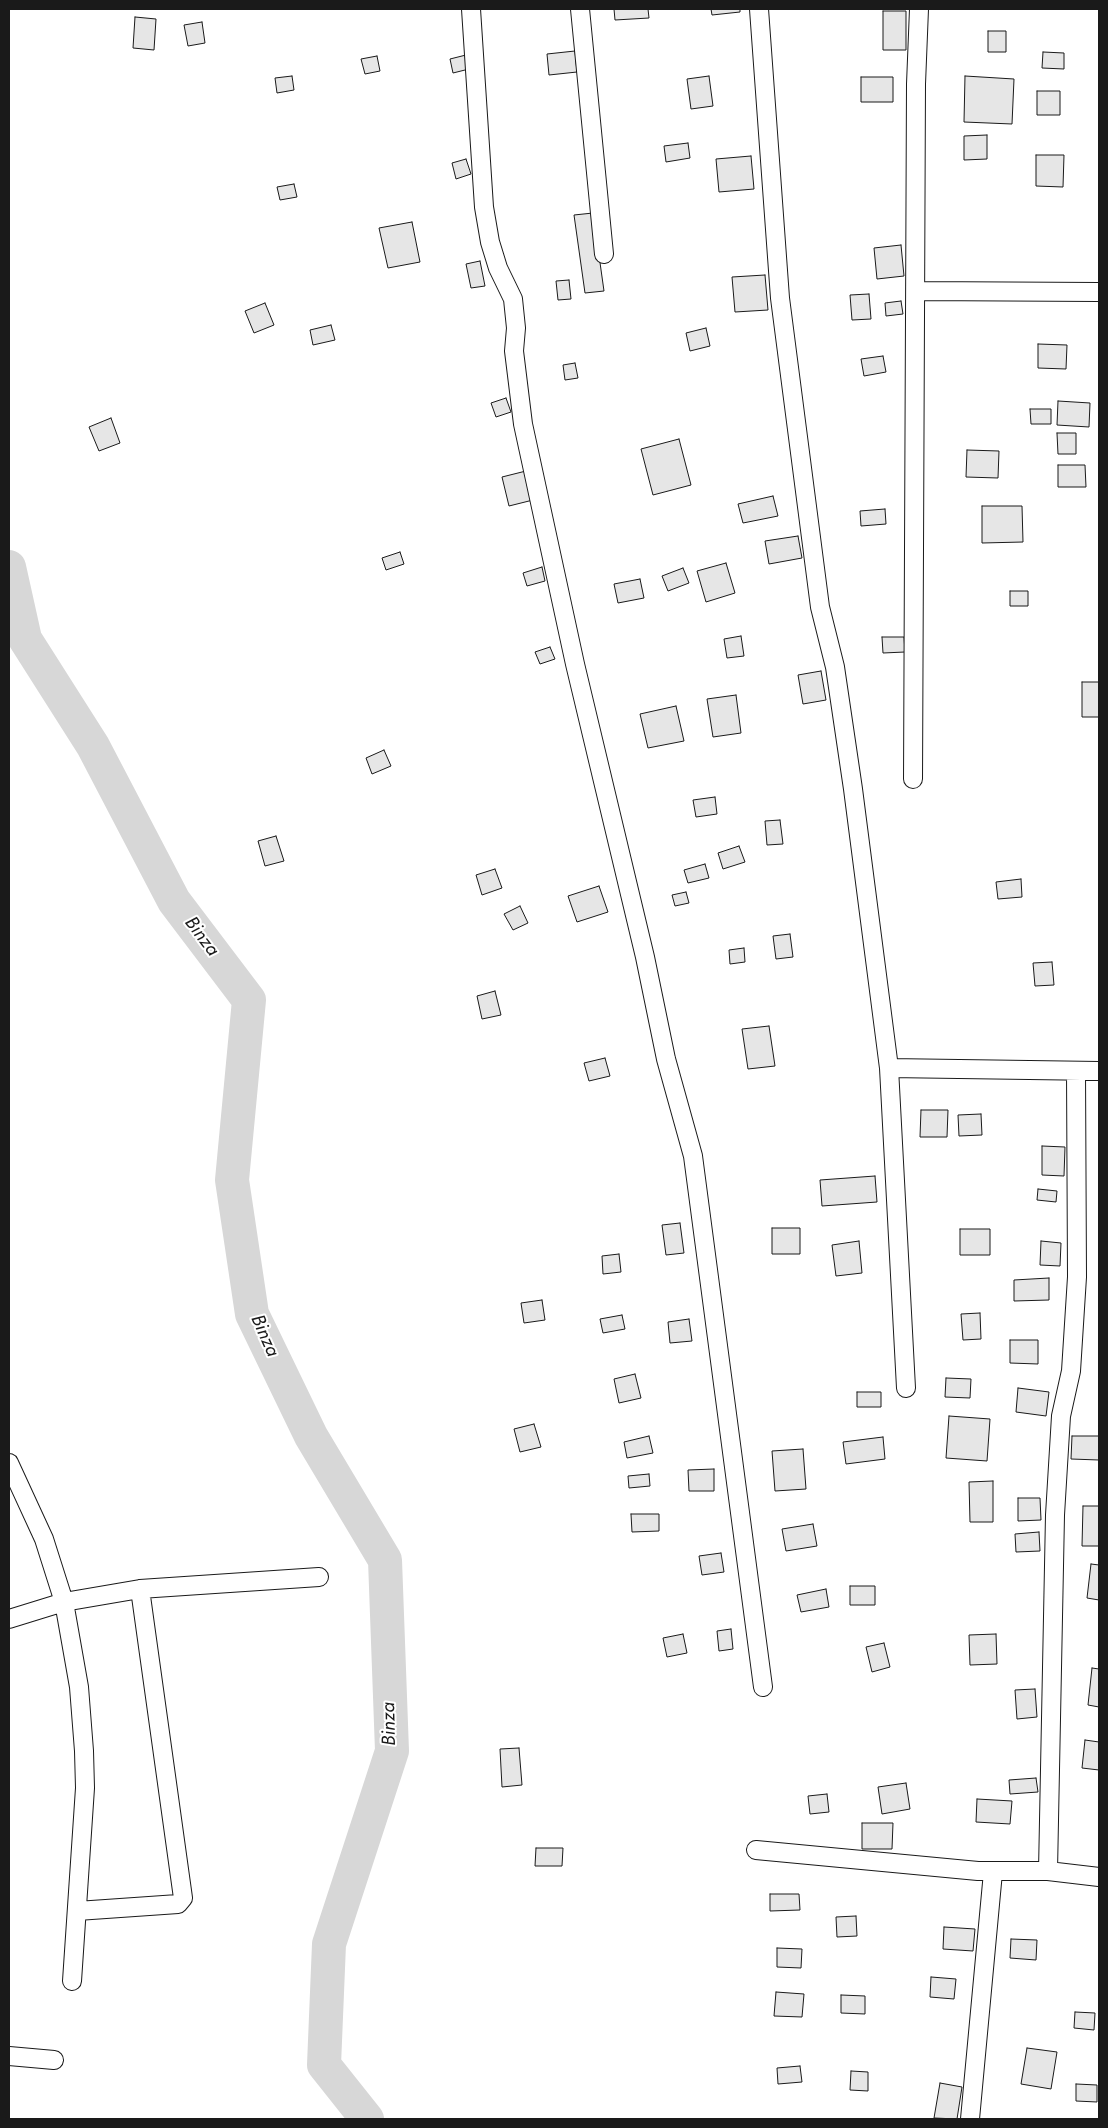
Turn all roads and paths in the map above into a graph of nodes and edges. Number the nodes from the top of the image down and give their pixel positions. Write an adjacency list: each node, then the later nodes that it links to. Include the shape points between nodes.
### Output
1 (471, 9): 18 (street, via 484,207 498,268 513,299 514,351 523,424 666,1059 693,1156)
2 (580, 9): 5 (street)
3 (759, 9): 10 (street, via 780,298 820,607 835,667)
4 (919, 9): 6 (street)
5 (604, 254)
6 (916, 291): 7 (street); 8 (street)
7 (1099, 292)
8 (913, 779)
9 (1099, 1067): 11 (street)
10 (889, 1068): 11 (street); 12 (street)
11 (1076, 1071): 20 (street, via 1077,1277 1071,1371 1061,1416 1055,1515)
12 (906, 1388)
13 (9, 1463): 16 (street, via 44,1539)
14 (318, 1577): 15 (street)
15 (140, 1589): 16 (street); 23 (street, via 183,1898 178,1904)
16 (64, 1602): 17 (street); 23 (street, via 79,1687 84,1751 83,1835)
17 (9, 1619)
18 (763, 1687)
19 (756, 1850): 21 (street)
20 (1048, 1871): 21 (street); 22 (street)
21 (992, 1872): 27 (street)
22 (1099, 1877)
23 (77, 1911): 24 (street)
24 (72, 1980)
25 (9, 2056): 26 (street)
26 (54, 2060)
27 (970, 2119)

